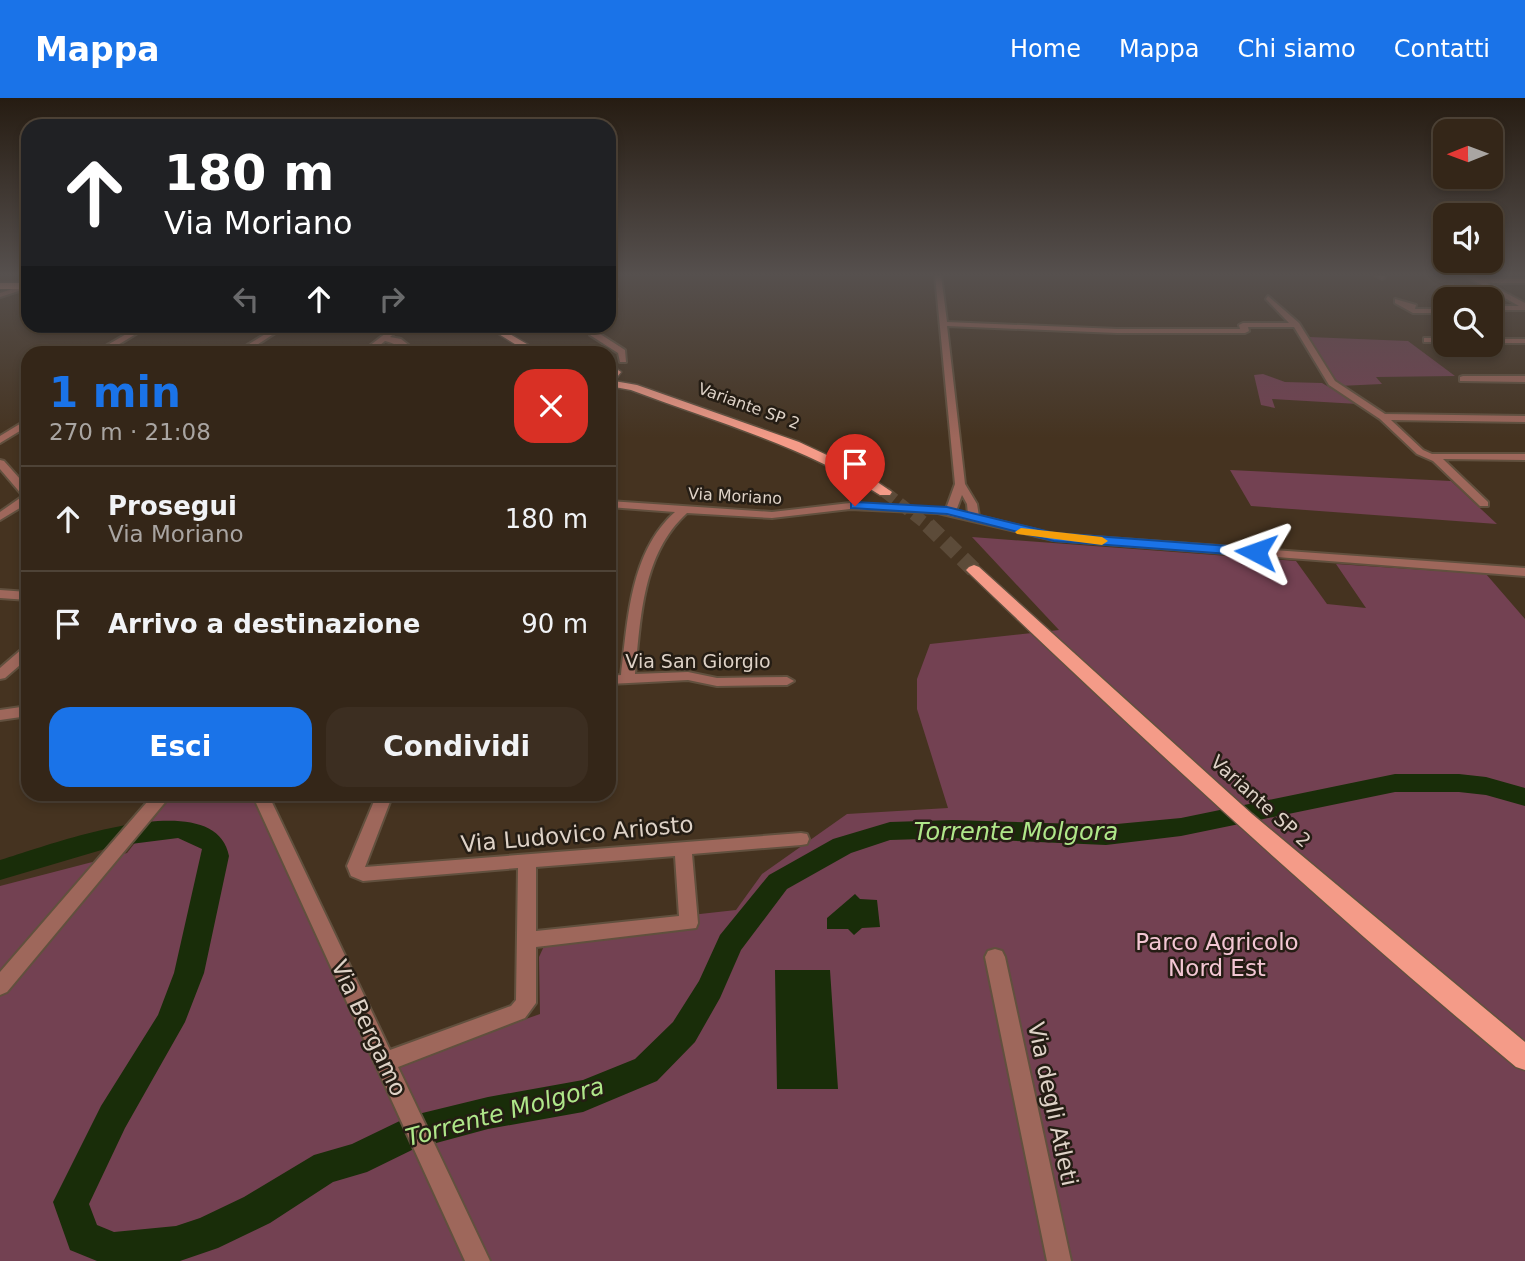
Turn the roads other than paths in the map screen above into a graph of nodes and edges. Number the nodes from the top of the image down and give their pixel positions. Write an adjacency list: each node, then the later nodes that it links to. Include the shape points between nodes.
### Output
1 (943, 329): 37 (street)
2 (1079, 329): 3 (street)
3 (1244, 329)
4 (1298, 329): 26 (street, via 1332,383)
5 (133, 333): 15 (street)
6 (271, 333): 16 (street)
7 (390, 333): 10 (street)
8 (502, 333): 19 (main road)
9 (593, 333): 20 (street)
10 (383, 338): 17 (street); 18 (street)
11 (1427, 340): 12 (street)
12 (1433, 340)
13 (1503, 341): 14 (street)
14 (1525, 341)
15 (110, 346)
16 (250, 346)
17 (373, 346)
18 (405, 346)
19 (524, 346)
20 (613, 346)
21 (616, 348): 22 (street, via 623,360)
22 (616, 368)
23 (616, 376): 39 (main road, Variante SP 2, via 633,387 807,450)
24 (1463, 379): 25 (street)
25 (1525, 379)
26 (1383, 417): 27 (street); 35 (street, via 1420,452)
27 (1525, 419)
28 (21, 423): 31 (street)
29 (21, 424): 32 (street)
30 (21, 424): 33 (street)
31 (0, 428)
32 (0, 434)
33 (0, 440)
34 (1525, 457): 35 (street)
35 (1433, 458): 41 (street)
36 (0, 463): 38 (street)
37 (960, 484): 45 (street); 47 (street)
38 (21, 488)
39 (885, 492)
40 (21, 502): 46 (street)
41 (1484, 504)
42 (616, 505): 43 (street, Via Moriano)
43 (660, 508): 44 (street, Via Moriano); 48 (street)
44 (684, 509): 45 (street, Via Moriano, via 772,515 855,506); 48 (street)
45 (951, 511): 47 (street, Via Moriano)
46 (0, 517)
47 (979, 518): 50 (street, Via Moriano, via 1054,537)
48 (660, 531): 55 (street, via 646,563)
49 (974, 570): 71 (main road, Variante SP 2, via 1267,841)
50 (1525, 572)
51 (0, 594): 52 (street)
52 (21, 596)
53 (21, 658): 54 (street)
54 (0, 675)
55 (627, 679): 56 (street, Via San Giorgio); 57 (street, Via San Giorgio, via 688,676 717,682)
56 (616, 680)
57 (787, 681)
58 (21, 712): 59 (street)
59 (0, 715)
60 (153, 801): 64 (street)
61 (158, 801): 64 (street)
62 (262, 801): 72 (street, Via Bergamo)
63 (382, 801): 67 (street, Via Ludovico Ariosto, via 356,866 363,874)
64 (136, 825): 70 (street)
65 (801, 839): 66 (street, Via Ludovico Ariosto)
66 (684, 850): 67 (street, Via Ludovico Ariosto); 68 (street, via 689,923)
67 (527, 863): 68 (street)
68 (526, 940): 72 (street, via 526,1003 518,1012)
69 (995, 957): 74 (street, Via degli Atleti)
70 (0, 986)
71 (1525, 1058)
72 (386, 1062): 73 (street, Via Bergamo)
73 (478, 1261)
74 (1059, 1261)

